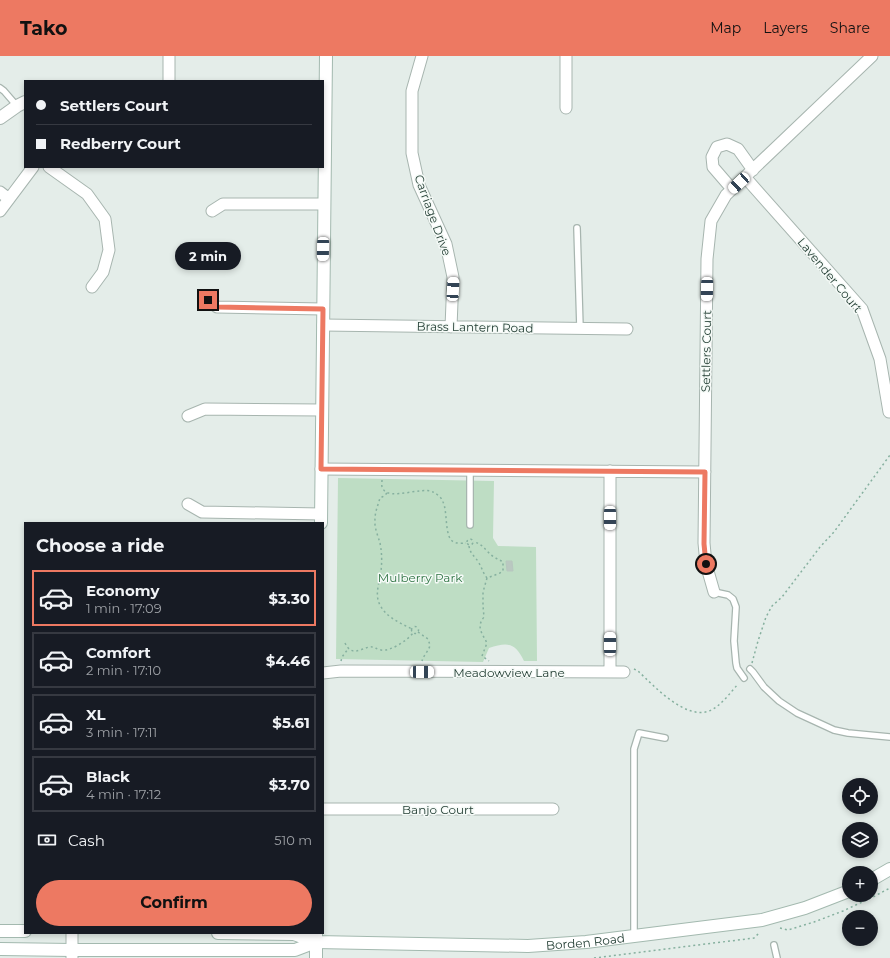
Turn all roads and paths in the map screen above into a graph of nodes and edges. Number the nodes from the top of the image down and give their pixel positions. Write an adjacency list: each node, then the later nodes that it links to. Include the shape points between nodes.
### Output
1 (169, 56): 6 (street)
2 (326, 56): 8 (main road)
3 (422, 56): 25 (street, Carriage Drive, via 412,91 412,153 419,185 446,244 453,277)
4 (566, 56): 10 (street)
5 (872, 56): 14 (street, Settlers Court)
6 (169, 80)
7 (0, 88): 9 (lane)
8 (324, 95): 17 (main road)
9 (21, 104): 11 (main road)
10 (566, 108)
11 (0, 118)
12 (32, 168): 16 (street)
13 (50, 168): 21 (street, via 87,194 105,219 109,250 103,272)
14 (749, 173): 15 (street, Settlers Court); 15 (street, Lavender Court, via 738,149 727,144 717,147 712,158 714,167); 29 (street, Lavender Court, via 862,309 880,359)
15 (732, 189): 36 (street, Settlers Court, via 711,221 708,251)
16 (4, 195): 18 (street)
17 (324, 204): 19 (street, via 224,204); 23 (main road)
18 (0, 211)
19 (212, 211)
20 (577, 228): 26 (lane)
21 (92, 287)
22 (208, 300): 23 (street, via 217,307)
23 (323, 309): 24 (main road)
24 (322, 325): 25 (street, Brass Lantern Road); 28 (main road)
25 (451, 326): 26 (street, Brass Lantern Road)
26 (580, 328): 27 (street, Brass Lantern Road)
27 (626, 329)
28 (322, 410): 30 (street, via 205,409); 32 (main road)
29 (889, 413)
30 (188, 416)
31 (890, 456): 51 (path, via 834,532 772,606 766,617)
32 (321, 469): 33 (street); 39 (main road)
33 (382, 469): 34 (street); 37 (path, via 382,486)
34 (470, 470): 35 (street); 40 (lane)
35 (610, 471): 36 (street); 56 (street)
36 (705, 472): 45 (street, Settlers Court, via 704,544 706,564)
37 (387, 492): 42 (path, via 394,494 430,490 437,494 443,501 450,539 457,543); 46 (path, via 380,498 375,520 382,557 377,598 386,613)
38 (188, 504): 39 (street, via 202,512)
39 (321, 519)
40 (470, 525)
41 (473, 542): 42 (path, via 470,539); 43 (path); 44 (path, via 482,545 503,562 503,571)
42 (466, 543): 43 (path)
43 (469, 546): 44 (path, via 471,554)
44 (487, 578): 55 (path, via 483,592 484,617 480,622 480,628 487,643 482,656 489,661)
45 (714, 592): 58 (lane, via 728,595 736,607 736,663)
46 (412, 629): 47 (path, via 417,627); 48 (path)
47 (418, 632): 48 (path); 54 (path, via 428,639 430,645 422,662)
48 (413, 633): 50 (path, via 386,650 370,646 357,651)
49 (345, 643): 50 (path)
50 (348, 649): 53 (path, via 342,657)
51 (750, 669): 59 (lane, via 764,687 797,713 834,730)
52 (627, 670): 56 (street, Meadowview Lane); 58 (path, via 638,671 675,703 698,713 710,711 720,704)
53 (340, 671): 54 (street, Meadowview Lane); 57 (street, Meadowview Lane)
54 (422, 672): 55 (street, Meadowview Lane)
55 (492, 672): 56 (street, Meadowview Lane)
56 (610, 672)
57 (324, 673)
58 (744, 678)
59 (890, 737)
60 (665, 738): 73 (lane, via 639,733 634,749)
61 (324, 809): 62 (street, Banjo Court)
62 (553, 809)
63 (890, 869): 64 (main road)
64 (878, 876)
65 (890, 888): 67 (path, via 814,922 788,930)
66 (842, 894): 73 (main road, Borden Road, via 768,919)
67 (780, 928)
68 (0, 931): 69 (main road)
69 (24, 932)
70 (760, 932): 79 (path, via 754,938)
71 (72, 934): 77 (street)
72 (294, 934): 74 (main road, Borden Road)
73 (634, 937): 74 (main road, Borden Road, via 528,946)
74 (316, 938): 77 (main road, Borden Road, via 295,950); 78 (main road)
75 (774, 945): 80 (lane)
76 (0, 949): 77 (main road, Borden Road)
77 (72, 954)
78 (316, 958)
79 (594, 958)
80 (777, 958)

